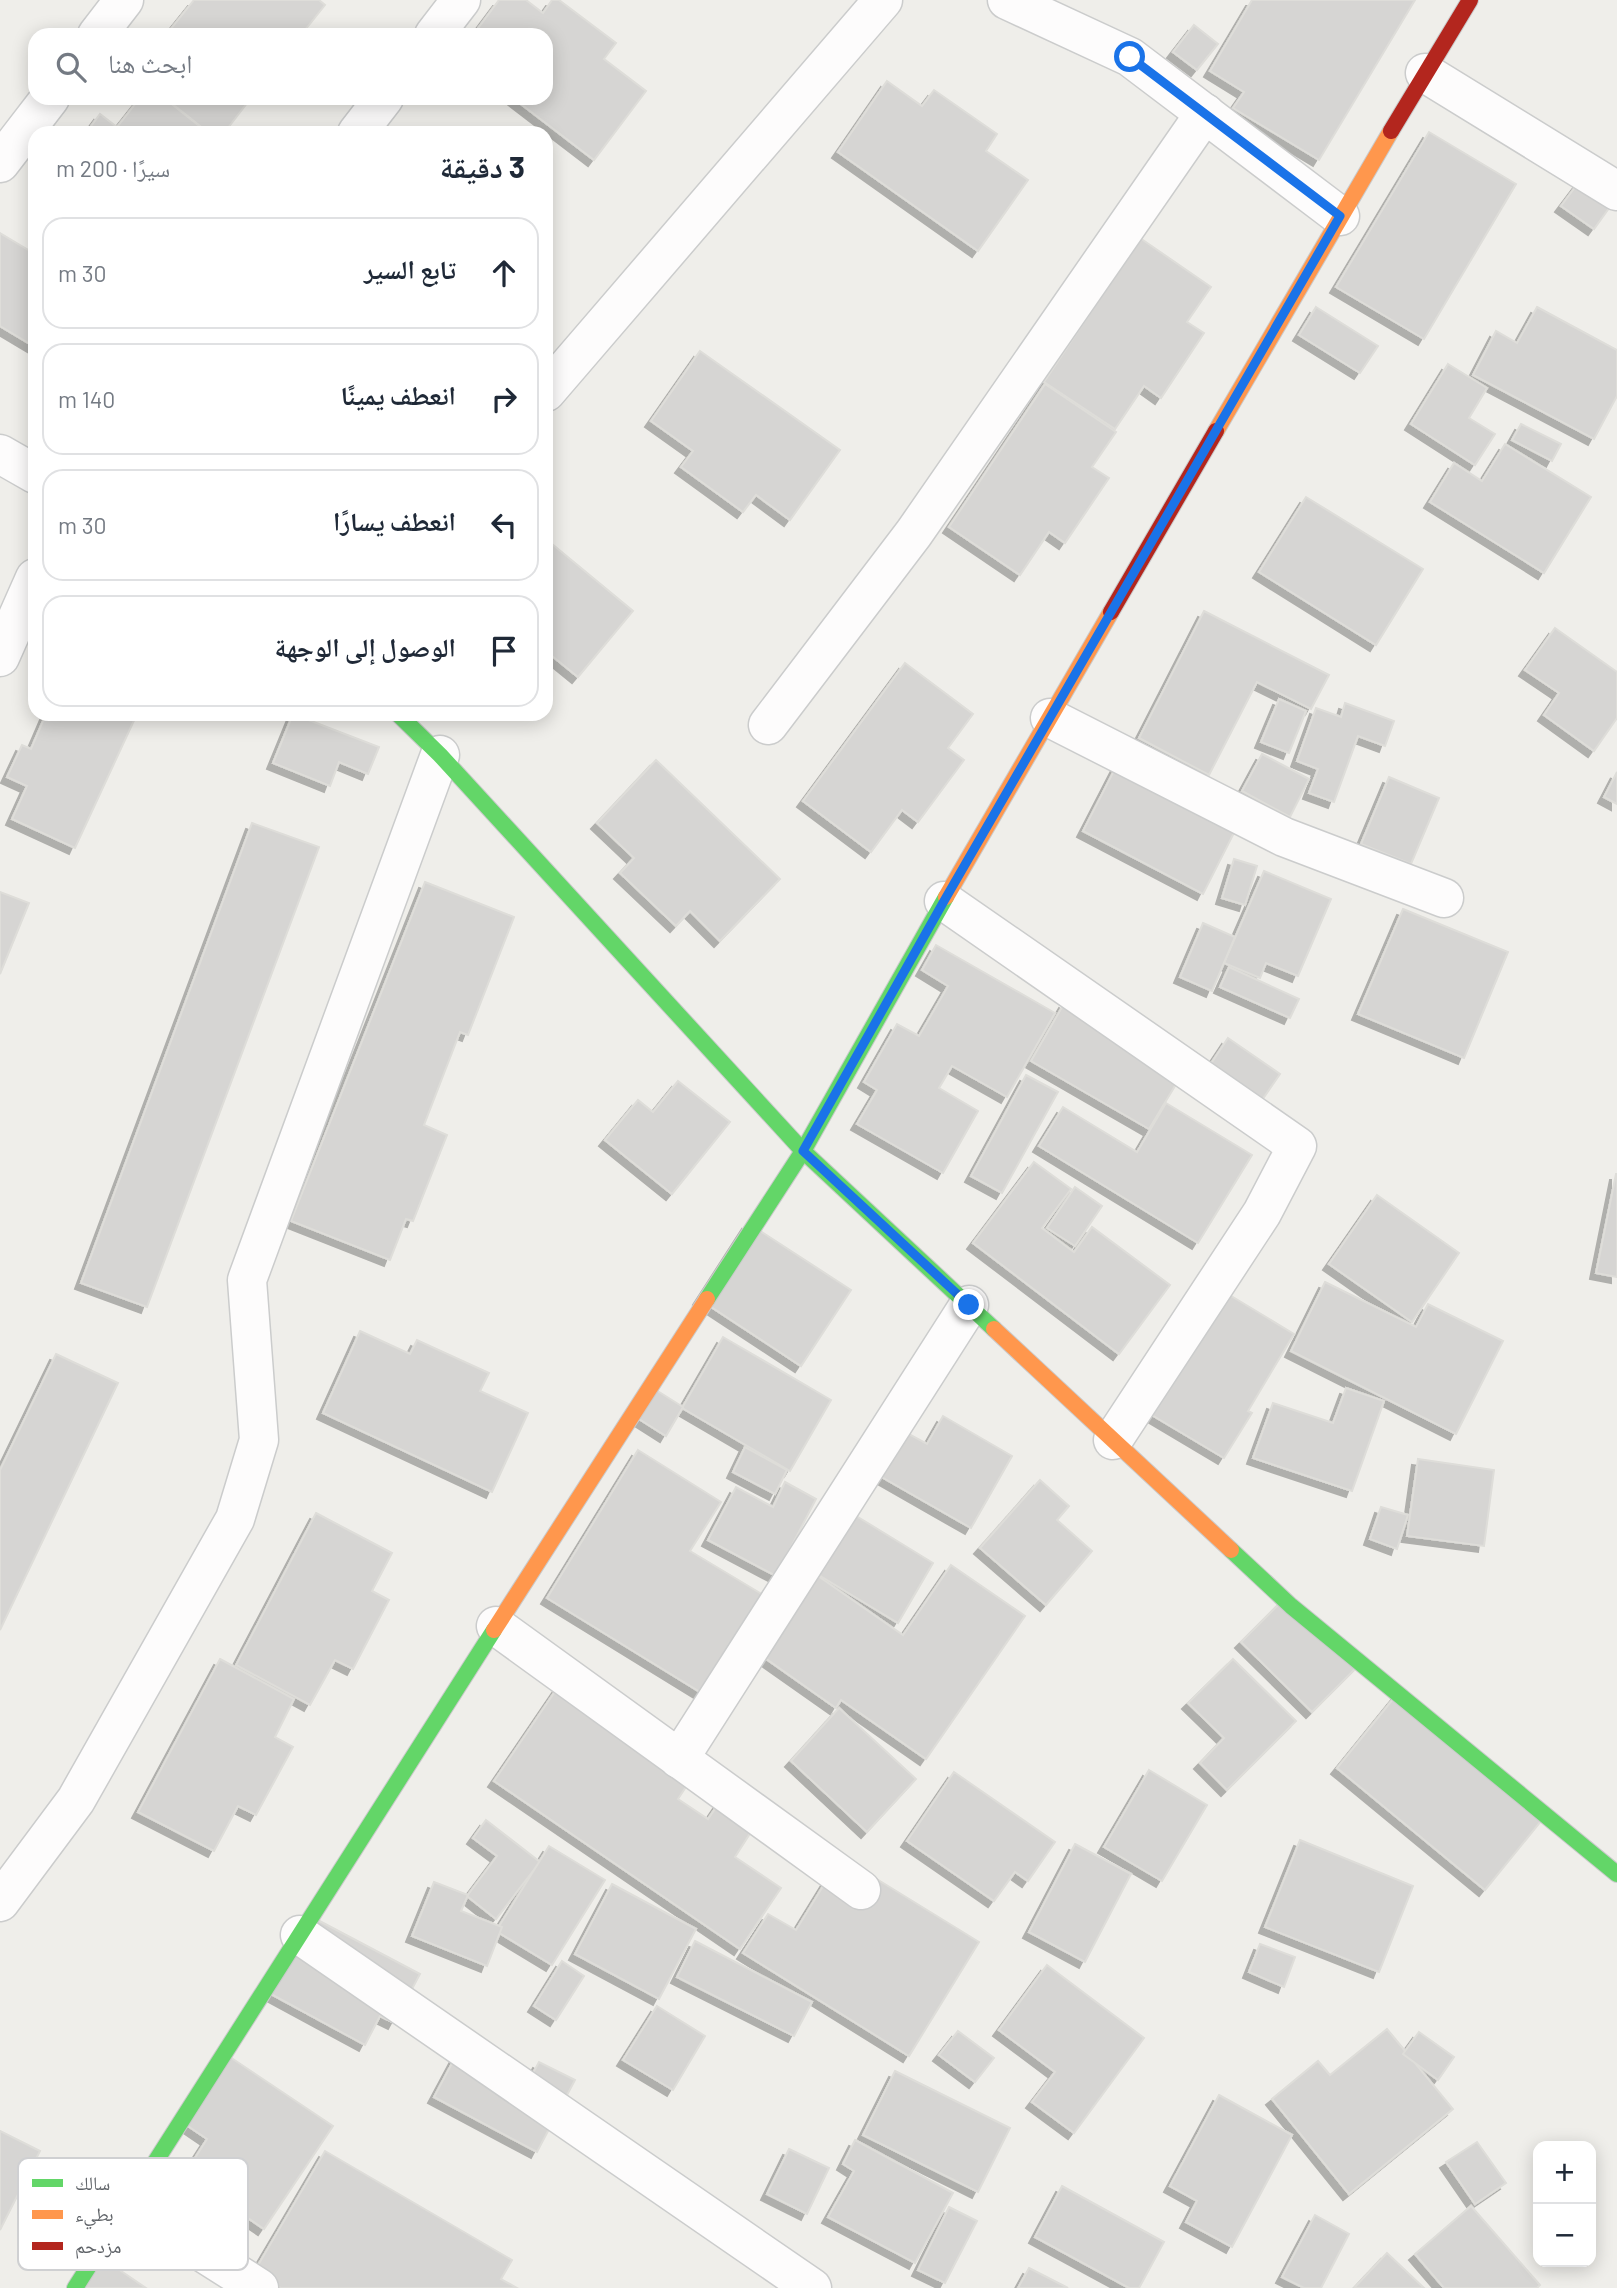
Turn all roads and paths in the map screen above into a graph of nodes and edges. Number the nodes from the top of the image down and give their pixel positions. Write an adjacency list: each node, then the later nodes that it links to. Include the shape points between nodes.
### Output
1 (124, 0): 6 (street)
2 (461, 0): 7 (street)
3 (883, 0): 18 (street)
4 (1007, 0): 11 (street, via 1130,57)
5 (1470, 0): 8 (street)
6 (102, 28)
7 (439, 28)
8 (1425, 74): 16 (street); 17 (street)
9 (45, 105): 12 (street)
10 (378, 105): 13 (street)
11 (1205, 113): 17 (street); 25 (street, via 914,533)
12 (28, 126)
13 (362, 126)
14 (28, 127): 15 (street)
15 (0, 163)
16 (1617, 191)
17 (1340, 216): 23 (street)
18 (553, 384)
19 (0, 454): 20 (street)
20 (28, 470)
21 (28, 594): 22 (street)
22 (0, 657)
23 (1050, 718): 27 (street, via 1284,837); 28 (street)
24 (405, 721): 26 (street)
25 (768, 725)
26 (440, 755): 29 (street); 36 (street, via 247,1280 259,1440 234,1519 76,1800)
27 (1444, 898)
28 (944, 901): 29 (street); 31 (street, via 1297,1146 1262,1213)
29 (803, 1151): 30 (street); 32 (street)
30 (969, 1305): 31 (street); 33 (street)
31 (1113, 1440): 34 (street, via 1291,1606)
32 (496, 1626): 33 (street); 37 (street)
33 (679, 1759): 35 (street)
34 (1617, 1874)
35 (861, 1890)
36 (0, 1902)
37 (300, 1935): 38 (street); 43 (street)
38 (158, 2158)
39 (86, 2270): 41 (street)
40 (231, 2270): 42 (street)
41 (75, 2288)
42 (259, 2288)
43 (812, 2288)

